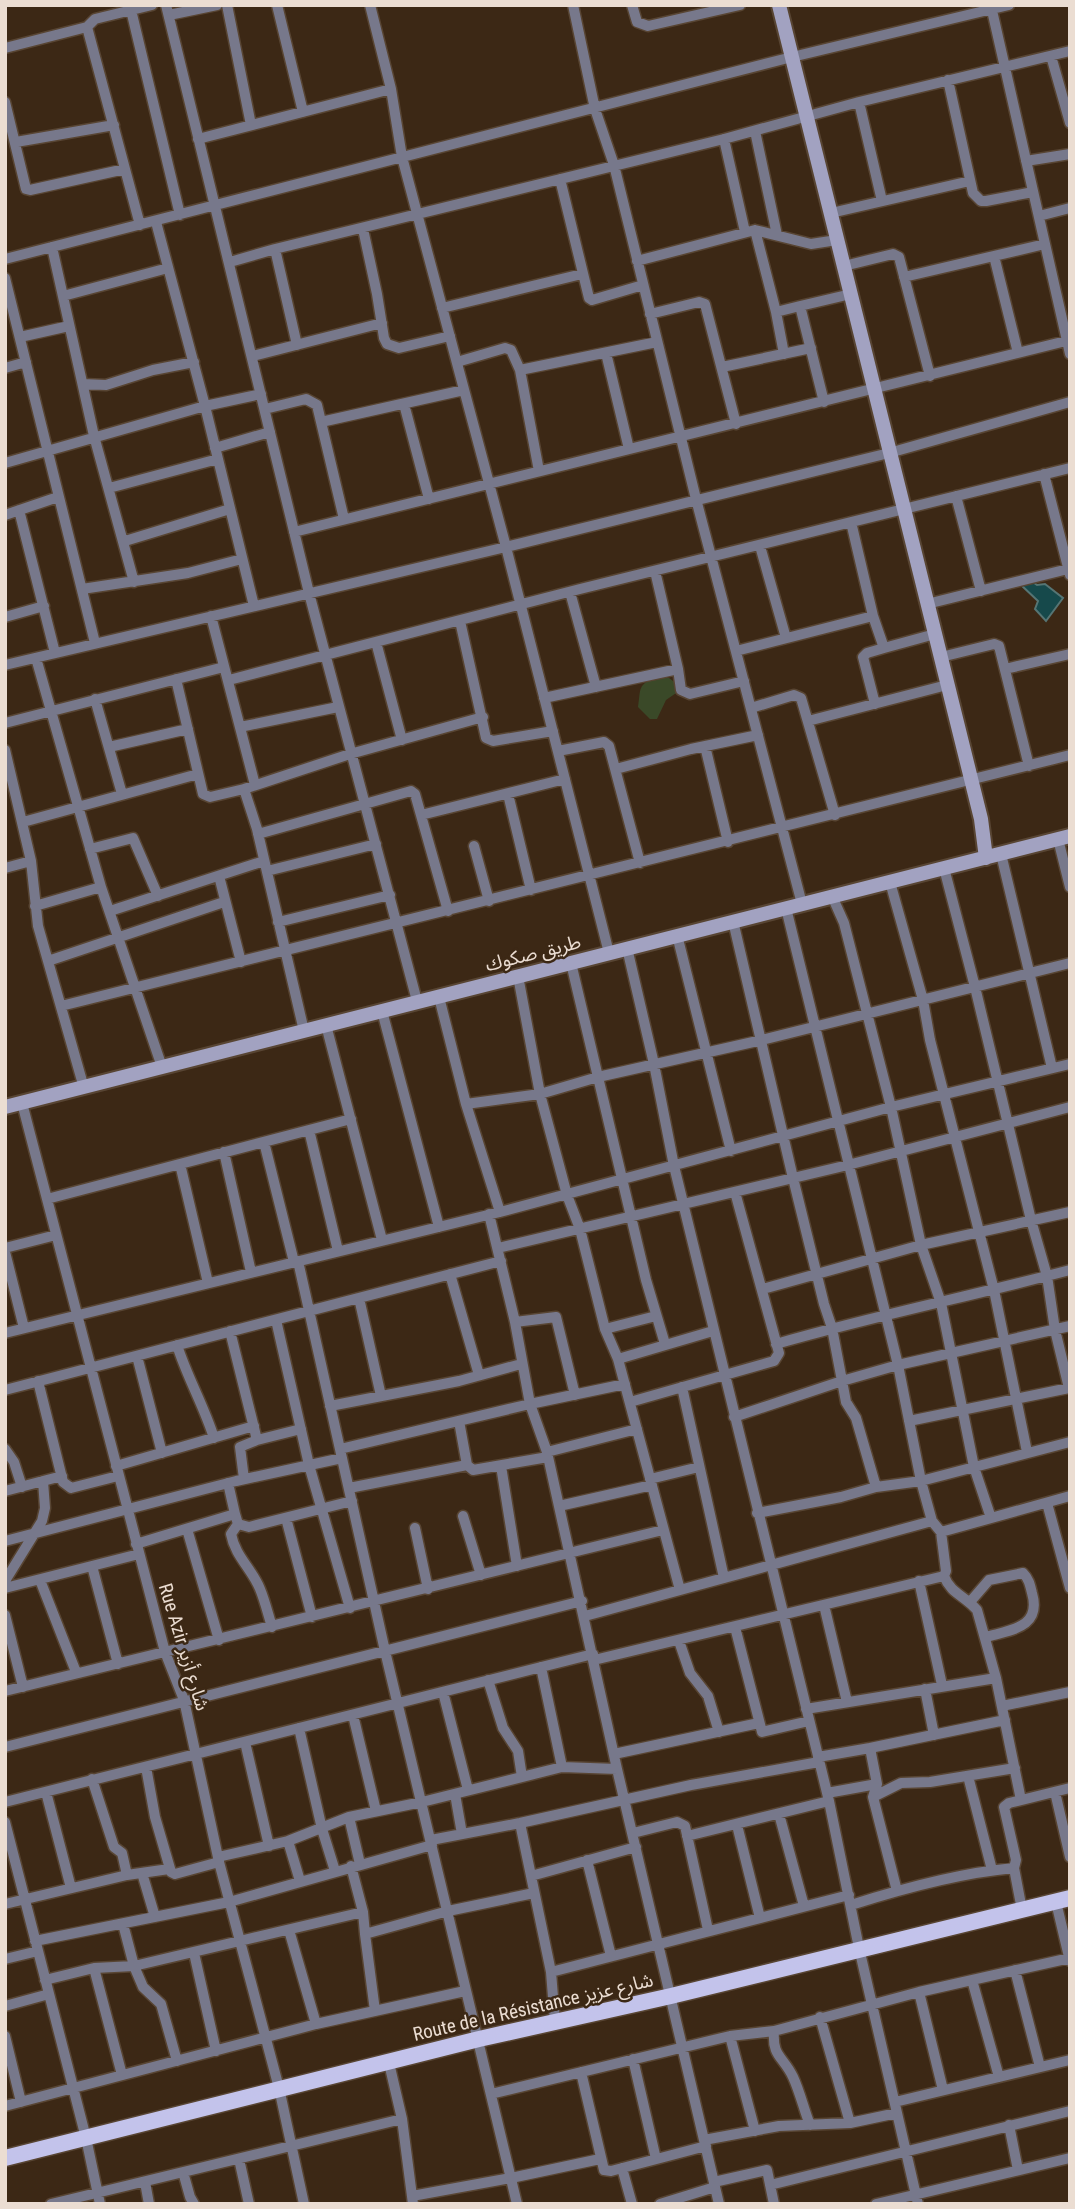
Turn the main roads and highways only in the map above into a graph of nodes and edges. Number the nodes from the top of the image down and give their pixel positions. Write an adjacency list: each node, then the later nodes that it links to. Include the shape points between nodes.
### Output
1 (1063, 1900): 2 (main road, Route de la Résistance شارع عزيز)
2 (5, 2158)

